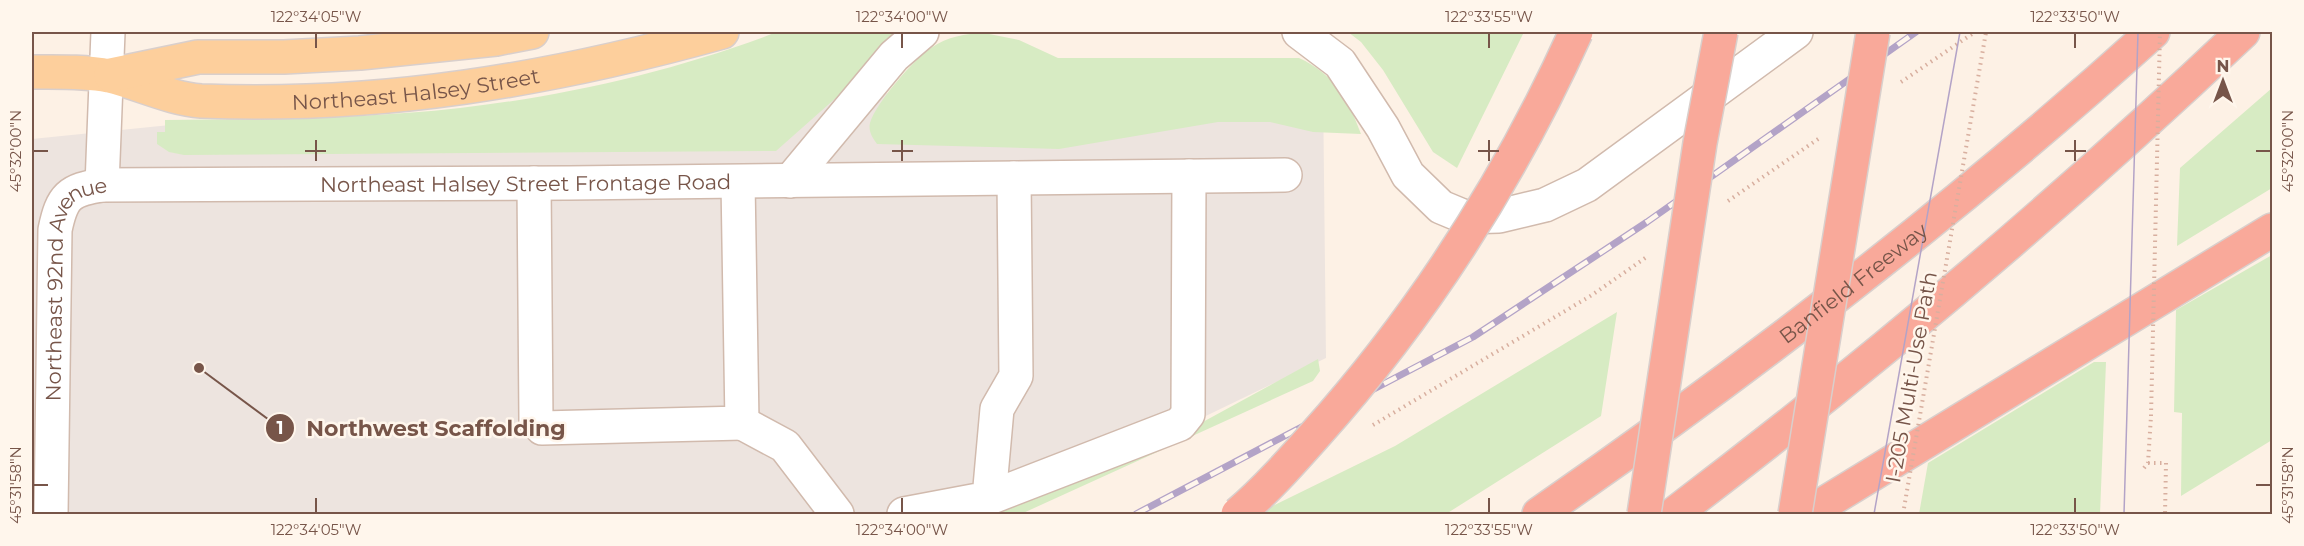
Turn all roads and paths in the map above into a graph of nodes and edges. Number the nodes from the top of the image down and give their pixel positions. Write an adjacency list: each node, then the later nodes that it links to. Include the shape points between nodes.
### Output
1 (108, 32): 16 (street, Northeast 92nd Avenue)
2 (532, 32): 16 (main road, Northeast Halsey Street, via 360,53 198,57)
3 (723, 32): 16 (main road, Northeast Halsey Street, via 579,69 363,99 274,103 197,100)
4 (922, 32): 22 (street, via 894,56)
5 (1299, 32): 8 (street, via 1340,63 1383,128 1408,175 1441,207 1465,217 1499,216 1545,205 1587,185)
6 (1576, 32): 37 (highway, bridge, via 1505,172 1454,257 1347,400 1261,495)
7 (1721, 32): 39 (highway, bridge, via 1700,142)
8 (1796, 32)
9 (1873, 32): 41 (highway, bridge)
10 (1975, 32): 17 (path)
11 (1986, 32): 43 (path, I-205 Multi-Use Path, bridge)
12 (2153, 32): 38 (highway, Banfield Freeway, via 1901,245 1694,403)
13 (2160, 32): 31 (path, bridge)
14 (2243, 32): 40 (highway, via 1946,296 1840,385)
15 (32, 72): 16 (main road, Northeast Halsey Street)
16 (107, 76): 25 (street, Northeast 92nd Avenue)
17 (1896, 86)
18 (1827, 133): 26 (path)
19 (1285, 175): 20 (street, Northeast Halsey Street Frontage Road)
20 (1189, 176): 21 (street, Northeast Halsey Street Frontage Road); 33 (street, via 1188,414 1180,424)
21 (1014, 178): 22 (street, Northeast Halsey Street Frontage Road); 33 (street, via 1016,376 997,409)
22 (790, 181): 23 (street, Northeast Halsey Street Frontage Road)
23 (738, 182): 24 (street, Northeast Halsey Street Frontage Road); 29 (street)
24 (534, 183): 25 (street, Northeast Halsey Street Frontage Road); 29 (street, via 536,421 542,428)
25 (102, 185): 34 (street, Northeast 92nd Avenue, via 78,189 64,200 55,230)
26 (1720, 207)
27 (2272, 230): 42 (highway)
28 (1651, 254): 30 (path, via 1592,295)
29 (742, 423): 35 (street, via 785,446)
30 (1365, 429)
31 (2148, 463): 32 (path); 44 (path, via 2166,463)
32 (2144, 468)
33 (988, 498): 36 (street)
34 (51, 514)
35 (837, 514)
36 (904, 514)
37 (1238, 514)
38 (1539, 514)
39 (1644, 514)
40 (1674, 514)
41 (1795, 514)
42 (1806, 514)
43 (1903, 514)
44 (2165, 514)

